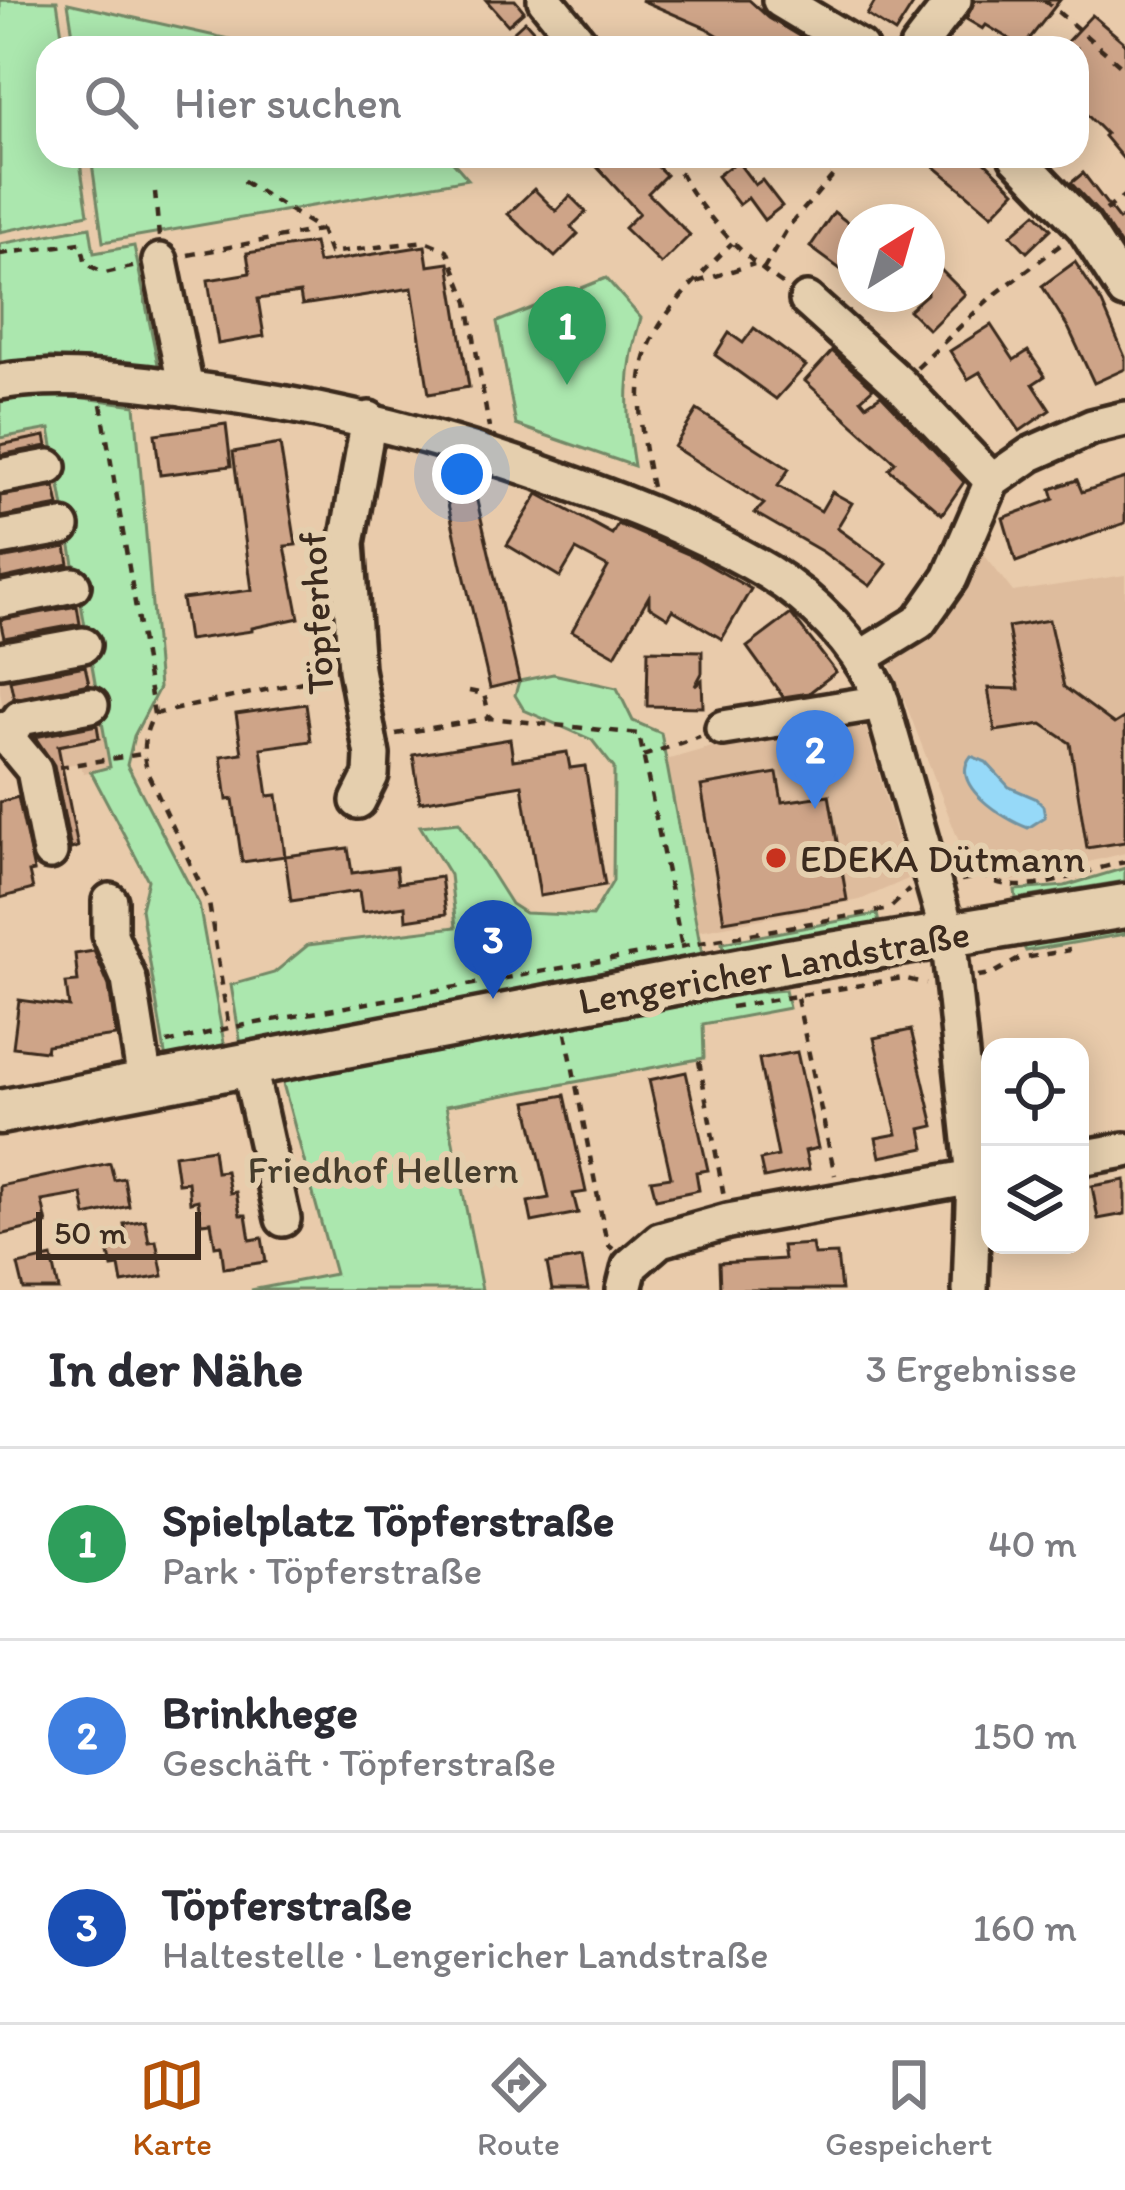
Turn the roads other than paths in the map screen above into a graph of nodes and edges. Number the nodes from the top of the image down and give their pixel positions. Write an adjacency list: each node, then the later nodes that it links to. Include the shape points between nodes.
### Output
1 (545, 0): 4 (street)
2 (780, 0): 5 (street)
3 (954, 0): 6 (street)
4 (574, 36)
5 (840, 36)
6 (926, 36)
7 (1027, 168): 9 (street, via 1084,227)
8 (160, 261): 12 (street)
9 (1125, 291)
10 (807, 300): 17 (street)
11 (0, 382): 12 (street, via 48,375)
12 (186, 389): 13 (street)
13 (369, 418): 23 (street, via 659,516 770,573); 29 (street, Töpferhof, via 347,543 371,775)
14 (1125, 419): 17 (street, via 1030,454)
15 (49, 467): 16 (street)
16 (0, 476)
17 (992, 482): 23 (street, via 950,578 919,622)
18 (62, 527): 19 (street)
19 (0, 538)
20 (73, 585): 21 (street)
21 (0, 600)
22 (83, 644): 24 (street)
23 (862, 657): 25 (street)
24 (0, 660)
25 (882, 702): 27 (street); 33 (street)
26 (92, 705): 28 (street, via 20,718)
27 (723, 728)
28 (3, 734): 30 (street, via 34,770)
29 (358, 801)
30 (50, 852)
31 (110, 901): 35 (street, via 110,935 129,980)
32 (1125, 906): 33 (main road, Lengericher Landstraße)
33 (948, 934): 34 (main road, Lengericher Landstraße, via 685,964 561,1006); 39 (street)
34 (238, 1052): 35 (main road, Lengericher Landstraße); 42 (street)
35 (144, 1071): 36 (main road, Lengericher Landstraße)
36 (0, 1112)
37 (1125, 1150): 38 (street)
38 (1089, 1156)
39 (981, 1169)
40 (981, 1176): 43 (street, via 660,1240)
41 (981, 1186): 44 (street)
42 (283, 1219)
43 (627, 1278)
44 (970, 1290)

